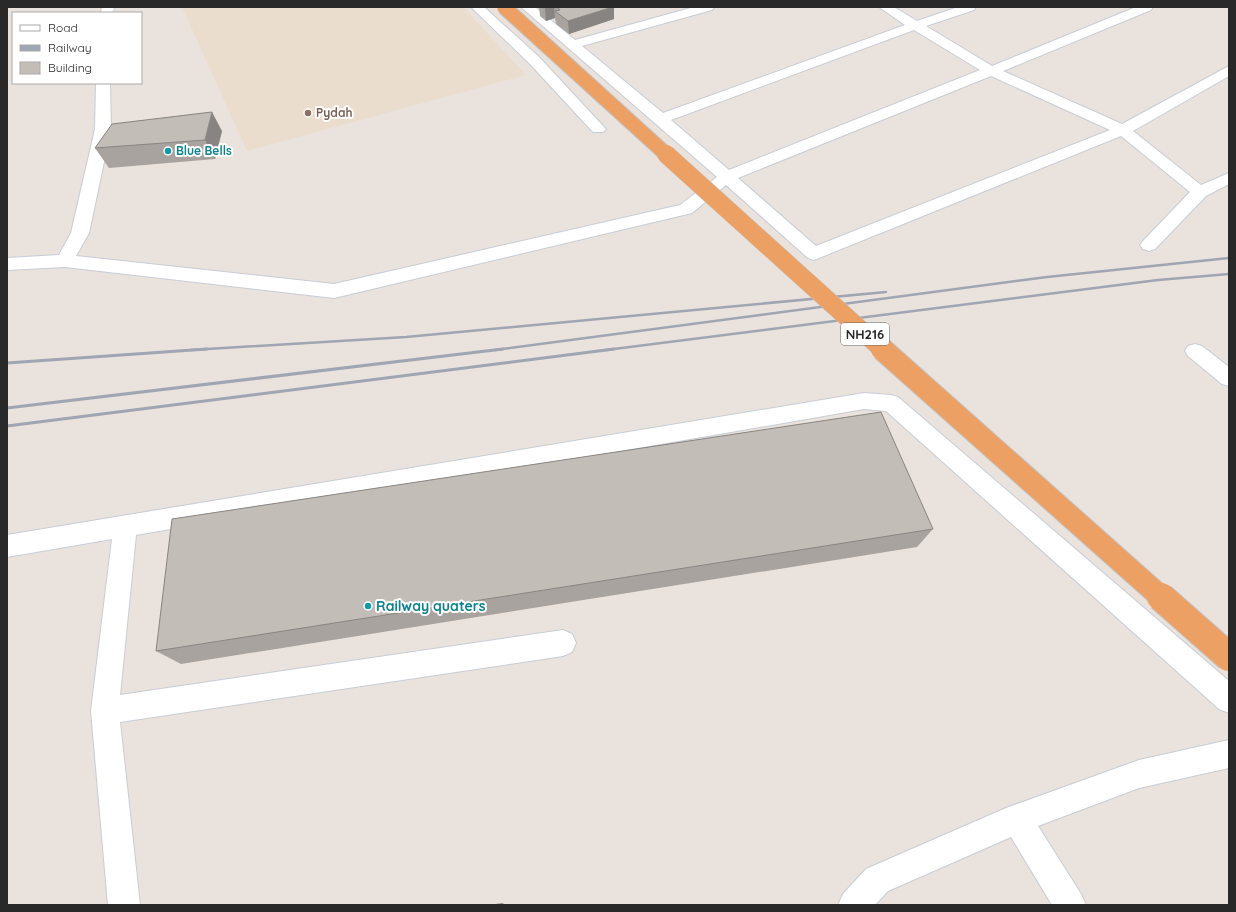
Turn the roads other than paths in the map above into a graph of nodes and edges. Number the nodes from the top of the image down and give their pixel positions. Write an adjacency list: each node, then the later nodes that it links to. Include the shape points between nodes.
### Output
1 (477, 7): 14 (street, via 534,60)
2 (504, 7): 27 (highway, NH216, bridge)
3 (527, 7): 9 (street)
4 (708, 7): 9 (street)
5 (885, 7): 8 (street)
6 (970, 7): 8 (street)
7 (1147, 7): 11 (street)
8 (916, 25): 11 (street); 13 (street)
9 (572, 45): 13 (street)
10 (1229, 70): 15 (street)
11 (991, 71): 15 (street); 16 (street)
12 (103, 84): 20 (street, via 102,128 80,233)
13 (661, 119): 16 (street)
14 (598, 129)
15 (1123, 130): 16 (street, via 814,254); 18 (street)
16 (726, 177): 20 (street, via 686,209 334,291)
17 (1229, 178): 18 (street)
18 (1200, 192): 19 (street)
19 (1149, 245)
20 (65, 261): 21 (street)
21 (7, 264)
22 (1195, 351): 23 (street)
23 (1229, 378)
24 (125, 526): 25 (street); 28 (street, via 864,401 890,403); 29 (street)
25 (7, 546)
26 (563, 643): 29 (street)
27 (1229, 657)
28 (1229, 699)
29 (105, 711): 32 (street)
30 (1229, 754): 31 (street, via 1139,774)
31 (1017, 819): 33 (street, via 877,880); 34 (street)
32 (124, 905)
33 (854, 905)
34 (1070, 905)

